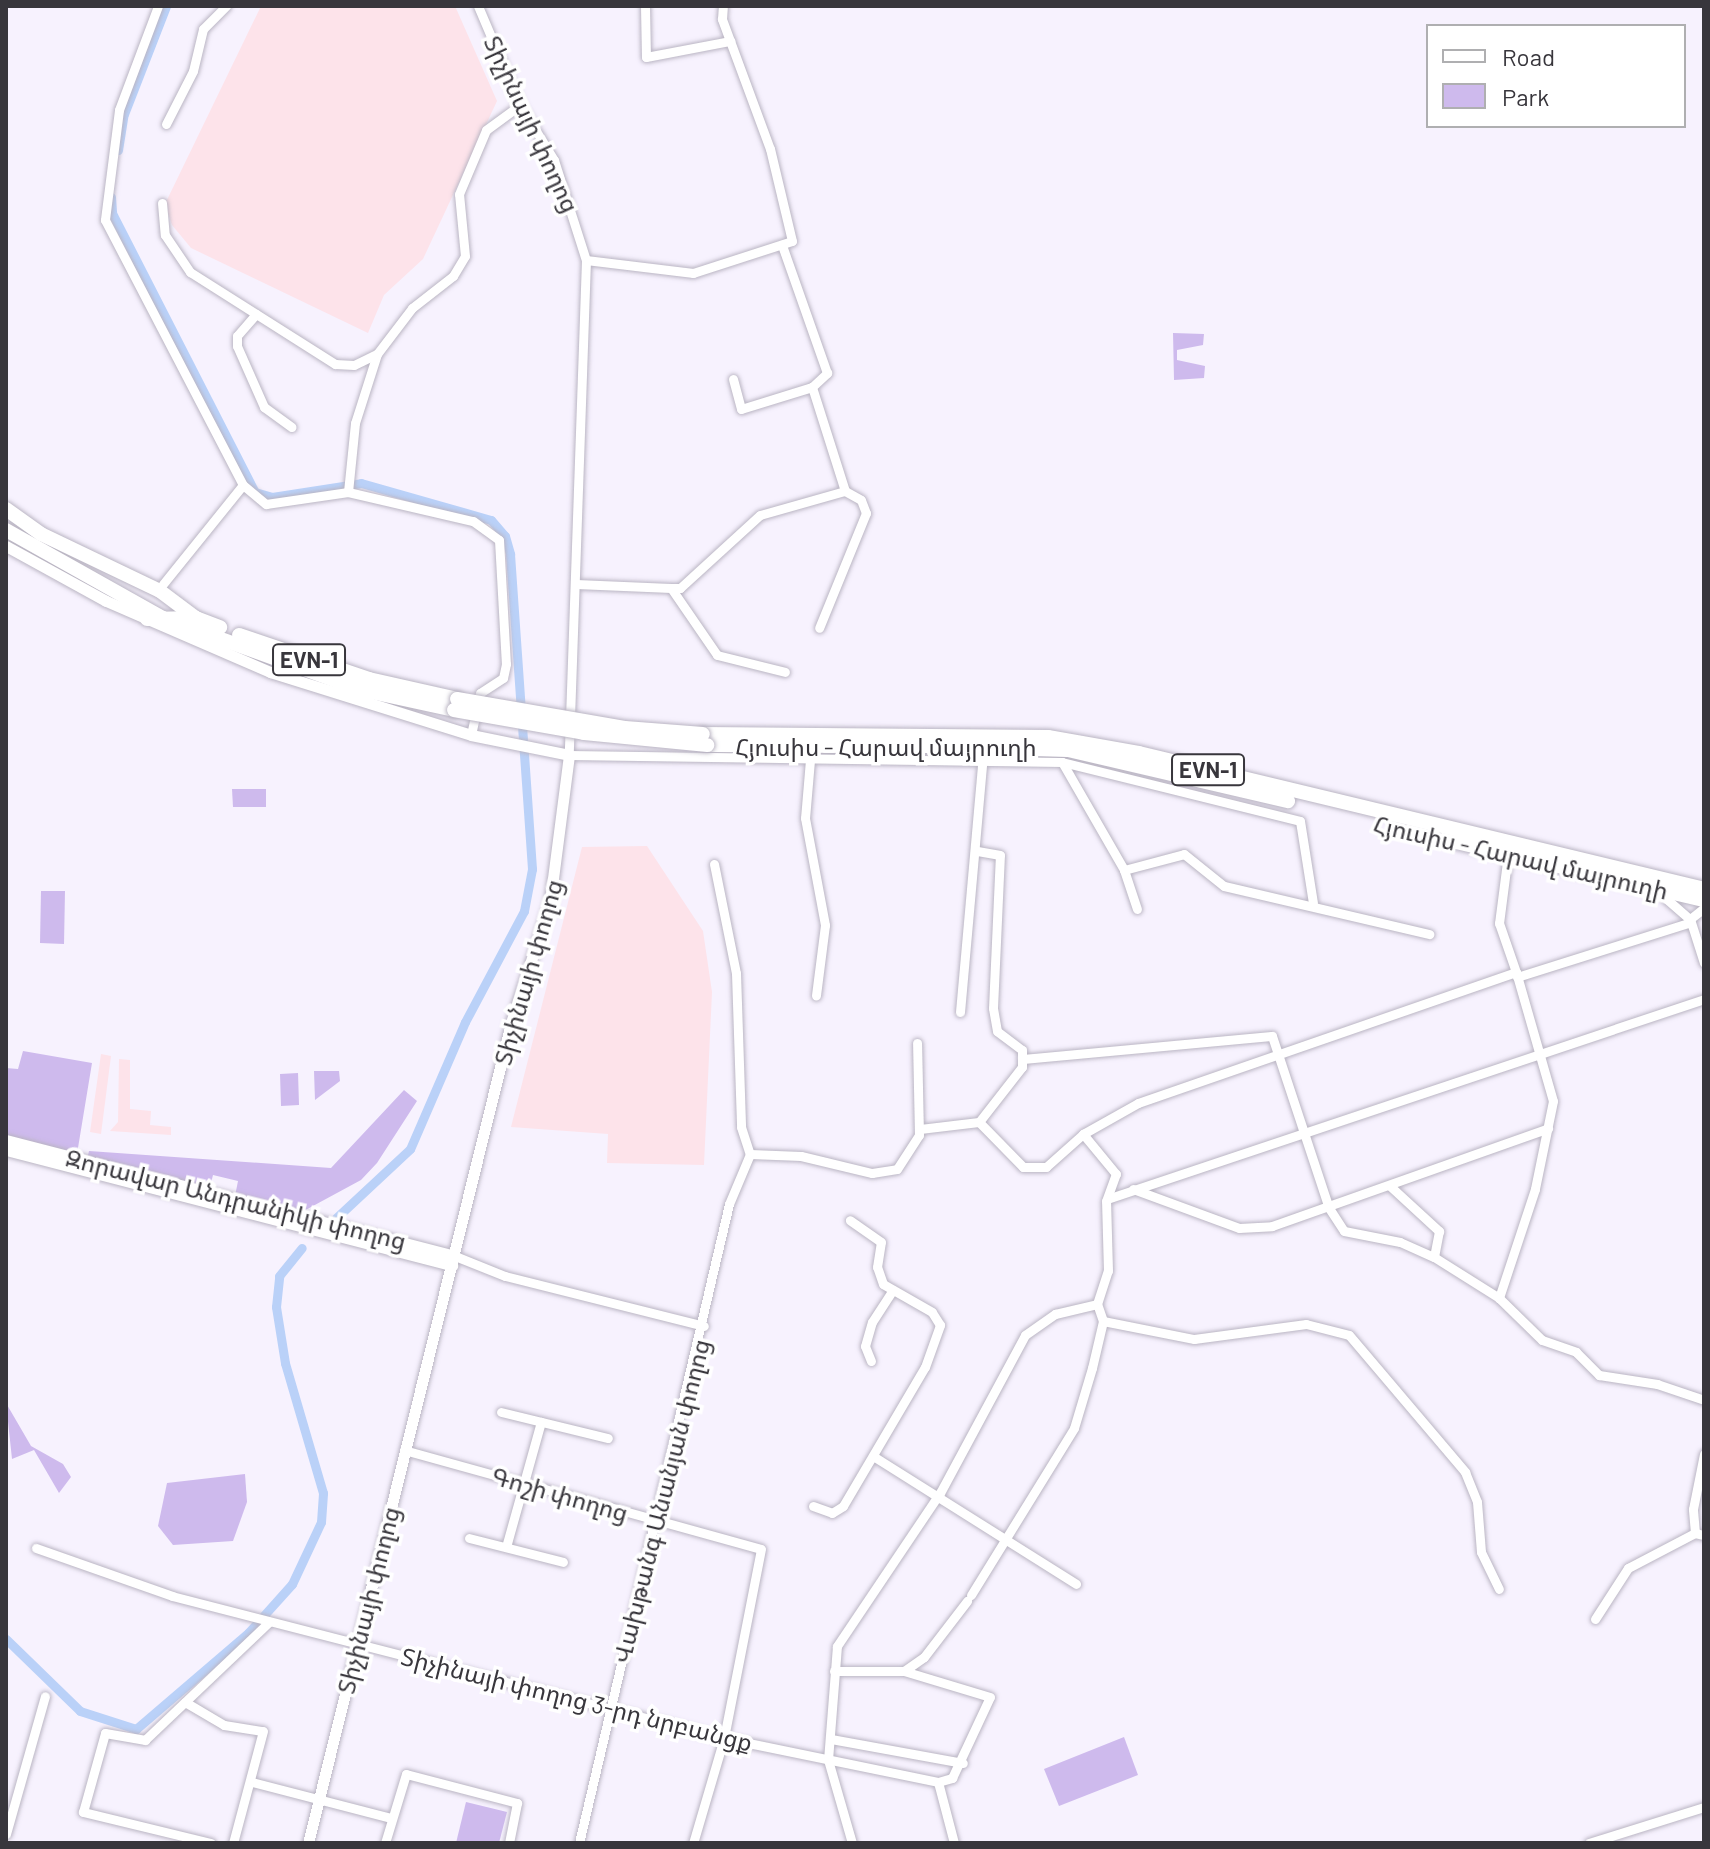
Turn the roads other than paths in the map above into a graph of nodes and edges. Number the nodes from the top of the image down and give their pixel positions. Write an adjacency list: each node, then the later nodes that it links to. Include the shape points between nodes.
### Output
1 (158, 6): 17 (street, via 119,110 105,220)
2 (226, 6): 8 (street, via 203,29 193,71)
3 (478, 6): 7 (street, Տիչինայի փողոց)
4 (645, 6): 6 (street, via 646,57)
5 (723, 6): 6 (street)
6 (730, 41): 10 (street, via 770,149 792,241)
7 (520, 105): 11 (street, Տիչինայի փողոց, via 554,160); 13 (street, via 486,130 459,194 465,256 453,276 412,308)
8 (166, 124)
9 (162, 203): 12 (street, via 165,235 190,272)
10 (782, 245): 11 (street, via 693,273); 15 (street, via 824,357 825,380)
11 (586, 260): 26 (street, Տիչինայի փողոց)
12 (256, 314): 13 (street, via 335,364 354,365); 16 (street, via 237,336 237,346 264,407)
13 (377, 354): 18 (street, via 355,423)
14 (733, 379): 15 (street, via 741,409)
15 (812, 387): 19 (street)
16 (292, 427)
17 (243, 485): 18 (street, via 266,504); 25 (street)
18 (348, 490): 34 (street, via 473,521 499,540 506,664 503,678 480,693)
19 (845, 491): 27 (street, via 760,515 680,588); 31 (street, via 861,500 866,513)
20 (6, 498): 22 (highway)
21 (6, 509): 22 (highway, Հյուսիս - Հարավ մայրուղի)
22 (28, 525): 30 (highway, Հյուսիս - Հարավ մայրուղի, via 160,591)
23 (6, 530): 29 (highway, Հյուսիս - Հարավ մայրուղի)
24 (6, 546): 28 (main road)
25 (163, 584)
26 (576, 584): 27 (street); 37 (street, Տիչինայի փողոց)
27 (671, 588): 32 (street, via 717,655)
28 (143, 614): 29 (highway); 34 (main road, via 295,681)
29 (163, 618): 30 (highway, Հյուսիս - Հարավ մայրուղի / EVN-1); 33 (highway, Հյուսիս - Հարավ մայրուղի / EVN-1, via 362,690)
30 (196, 618): 33 (highway, Հյուսիս - Հարավ մայրուղի / EVN-1)
31 (819, 628)
32 (785, 672)
33 (456, 704): 35 (highway, Հյուսիս - Հարավ մայրուղի / EVN-1, bridge, via 600,735)
34 (471, 735): 37 (main road)
35 (705, 740): 36 (highway, Հյուսիս - Հարավ մայրուղի / EVN-1, via 972,742); 48 (highway, Հյուսիս - Հարավ մայրուղի / EVN-1, via 969,732 1108,746)
36 (1083, 753): 41 (street, via 1118,766); 42 (highway, Հյուսիս - Հարավ մայրուղի / EVN-1)
37 (569, 755): 39 (street); 79 (main road, Տիչինայի փողոց, via 550,902 511,1023)
38 (983, 756): 39 (street); 40 (street); 43 (street)
39 (810, 760): 57 (street, via 805,818 825,925)
40 (1062, 762): 41 (street); 46 (street)
41 (1132, 780): 42 (street, via 1155,775); 50 (street, via 1300,821)
42 (1207, 781): 44 (highway, Հյուսիս - Հարավ մայրուղի / EVN-1)
43 (977, 851): 59 (street, via 971,856); 63 (street, via 1000,855 993,1008 997,1031 1022,1050)
44 (1508, 854): 47 (highway, Հյուսիս - Հարավ մայրուղի / EVN-1); 56 (street, via 1499,923)
45 (714, 864): 71 (street, via 736,973 741,1127)
46 (1124, 870): 50 (street, via 1184,854 1224,886); 52 (street)
47 (1643, 886): 49 (highway, Հյուսիս - Հարավ մայրուղի / EVN-1); 53 (street, via 1677,902)
48 (1704, 889)
49 (1704, 900)
50 (1313, 903): 54 (street)
51 (1704, 908): 53 (street)
52 (1137, 909)
53 (1690, 920): 55 (street); 56 (street)
54 (1429, 934)
55 (1704, 963)
56 (1516, 974): 61 (street); 62 (street)
57 (816, 995)
58 (1704, 999): 61 (street)
59 (960, 1012)
60 (917, 1043): 66 (street)
61 (1542, 1050): 65 (street, via 1553,1101); 67 (street)
62 (1281, 1053): 63 (street, via 1272,1036); 67 (street); 68 (street, via 1138,1103)
63 (1022, 1059): 64 (street, via 1013,1084 995,1095)
64 (979, 1122): 66 (street); 68 (street, via 1023,1167 1046,1167)
65 (1548, 1128): 73 (street); 81 (street)
66 (920, 1129): 71 (street, via 915,1148 888,1174 801,1156)
67 (1304, 1130): 74 (street); 76 (street)
68 (1083, 1134): 75 (street, via 1116,1174)
69 (6, 1140): 72 (main road, Զորավար Անդրանիկի փողոց)
70 (6, 1150): 72 (main road, Զորավար Անդրանիկի փողոց)
71 (750, 1154): 84 (street, Վախթանգ Անանյան փողոց, via 729,1204)
72 (83, 1166): 79 (main road, Զորավար Անդրանիկի փողոց)
73 (1390, 1186): 76 (street); 78 (street, via 1439,1231)
74 (1133, 1189): 75 (street); 76 (street, via 1239,1228 1272,1226)
75 (1110, 1198): 82 (street, via 1103,1228 1108,1271)
76 (1329, 1208): 78 (street, via 1344,1231 1400,1242)
77 (850, 1220): 80 (street, via 881,1242 878,1278)
78 (1434, 1257): 81 (street)
79 (457, 1261): 84 (street); 90 (main road, Տիչինայի փողոց)
80 (893, 1290): 85 (street, via 872,1322 865,1346); 92 (street, via 932,1312 940,1325 925,1367)
81 (1499, 1298): 86 (street, via 1542,1340 1576,1352 1599,1375)
82 (1097, 1304): 83 (street); 94 (street, via 1055,1314 1025,1335)
83 (1103, 1321): 98 (street, via 1074,1428); 104 (street, via 1194,1339 1306,1324 1349,1335 1465,1472 1477,1502 1481,1552)
84 (704, 1326): 96 (street, Վախթանգ Անանյան փողոց)
85 (871, 1361)
86 (1704, 1400)
87 (501, 1412): 88 (street)
88 (541, 1422): 89 (street); 93 (street)
89 (608, 1438)
90 (404, 1450): 93 (street, Գոշի փողոց); 107 (main road, Տիչինայի փողոց)
91 (1704, 1454): 97 (street, via 1693,1509)
92 (873, 1456): 94 (street); 95 (street, via 840,1510 832,1513)
93 (523, 1484): 96 (street, Գոշի փողոց); 100 (street)
94 (940, 1493): 98 (street); 108 (street, via 852,1616 837,1646)
95 (813, 1506)
96 (658, 1522): 112 (street, Վախթանգ Անանյան փողոց); 113 (street, Գոշի փողոց, via 761,1549)
97 (1700, 1534): 105 (street, via 1628,1568)
98 (1007, 1537): 103 (street); 109 (street, via 924,1657)
99 (469, 1538): 100 (street)
100 (506, 1547): 102 (street)
101 (36, 1548): 106 (street, Տիչինայի փողոց 3-րդ նրբանցք)
102 (563, 1562)
103 (1076, 1584)
104 (1499, 1589)
105 (1595, 1619)
106 (269, 1622): 107 (street, Տիչինայի փողոց 3-րդ նրբանցք); 111 (street)
107 (357, 1644): 112 (street, Տիչինայի փողոց 3-րդ նրբանցք); 119 (main road, Տիչինայի փողոց)
108 (834, 1671): 109 (street); 114 (street)
109 (904, 1671): 116 (street, via 990,1697)
110 (45, 1696): 122 (street)
111 (185, 1702): 117 (street, via 224,1725 263,1731); 123 (street, via 145,1740 105,1733 83,1812)
112 (609, 1707): 113 (street, Տիչինայի փողոց 3-րդ նրբանցք); 128 (street, Վախթանգ Անանյան փողոց)
113 (724, 1738): 115 (street, Տիչինայի փողոց 3-րդ նրբանցք); 129 (street)
114 (831, 1739): 115 (street); 116 (street)
115 (828, 1760): 118 (street, Տիչինայի փողոց 3-րդ նրբանցք); 130 (street)
116 (963, 1763): 118 (street, via 952,1778)
117 (252, 1782): 119 (street); 124 (street, via 242,1792)
118 (938, 1782): 131 (street)
119 (320, 1797): 121 (street); 125 (main road, Տիչինայի փողոց)
120 (1704, 1807): 132 (street)
121 (391, 1818): 126 (street); 127 (street, via 406,1774 517,1803)
122 (6, 1834)
123 (211, 1843)
124 (233, 1843)
125 (308, 1843)
126 (385, 1843)
127 (509, 1843)
128 (579, 1843)
129 (693, 1843)
130 (852, 1843)
131 (954, 1843)
132 (1589, 1843)

